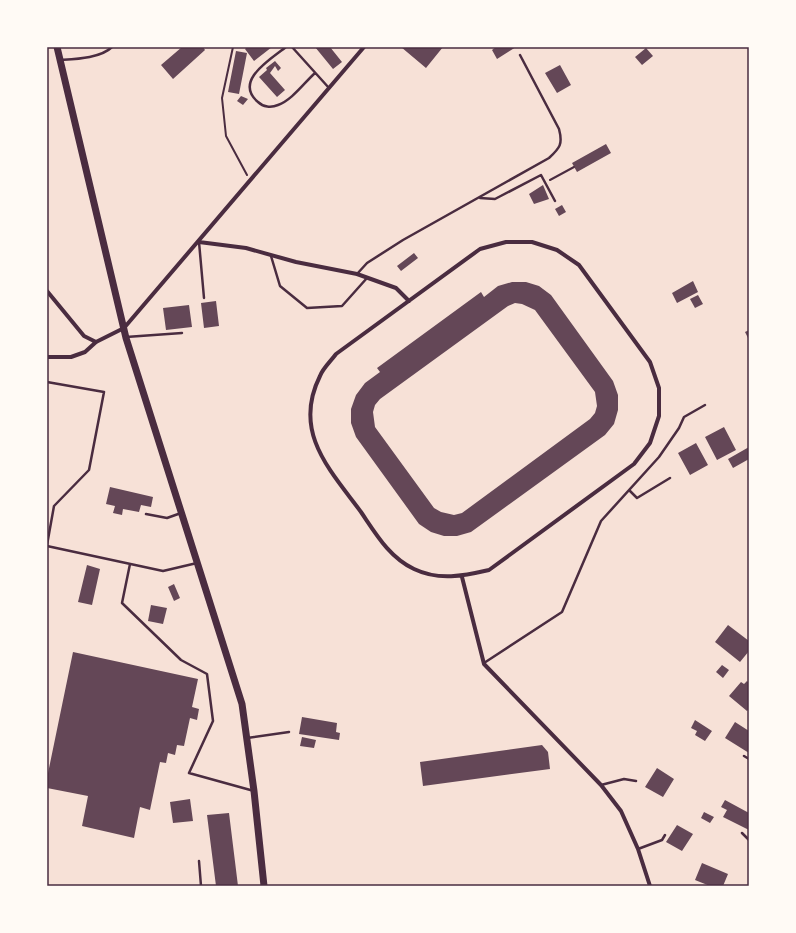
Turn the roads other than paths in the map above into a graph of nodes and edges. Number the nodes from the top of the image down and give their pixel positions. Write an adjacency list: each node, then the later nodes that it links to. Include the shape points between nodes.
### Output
1 (57, 47): 7 (street)
2 (112, 47): 7 (lane, via 95,55)
3 (286, 47): 8 (lane, via 256,71 251,79 250,89 260,104 266,107 279,105)
4 (292, 47): 8 (lane)
5 (364, 47): 9 (street)
6 (520, 55): 10 (lane, via 540,90 562,139 558,150 549,158)
7 (60, 60): 19 (street)
8 (315, 72): 9 (lane)
9 (329, 88): 12 (street)
10 (480, 198): 11 (lane, via 495,199 541,175); 14 (lane, via 404,240 367,263)
11 (555, 201)
12 (199, 242): 13 (street, via 246,248); 17 (lane); 19 (street)
13 (271, 255): 14 (street); 15 (lane, via 280,286 307,308 342,306)
14 (357, 274): 15 (street)
15 (367, 278): 18 (street, via 396,288)
16 (47, 291): 22 (street, via 84,336)
17 (204, 298)
18 (409, 301): 33 (street, via 336,354 320,375 311,402 311,431 320,456 391,554 414,569 438,576); 33 (street, via 480,249 506,242 532,242 557,250 579,265 650,362 659,388 659,416 650,443 634,464 489,570)
19 (124, 328): 21 (street); 22 (street)
20 (182, 333): 21 (lane)
21 (126, 338): 28 (street)
22 (96, 342): 23 (street, via 85,352 71,357)
23 (47, 357)
24 (47, 382): 30 (lane, via 104,392 89,470 54,506)
25 (705, 405): 27 (lane, via 684,416 667,445)
26 (670, 478): 27 (lane, via 637,498)
27 (630, 491): 34 (lane, via 601,522 562,612)
28 (182, 513): 29 (lane, via 167,518); 31 (street)
29 (146, 514)
30 (47, 545): 32 (lane)
31 (197, 563): 32 (lane, via 163,571); 36 (street, via 242,704)
32 (130, 564): 41 (lane, via 122,603 181,660 208,674 213,721 189,773)
33 (462, 577): 34 (street)
34 (484, 664): 40 (street)
35 (289, 732): 36 (lane)
36 (247, 738): 41 (street)
37 (744, 756): 38 (lane)
38 (749, 760)
39 (636, 781): 40 (lane, via 624,779)
40 (601, 785): 45 (street, via 621,811)
41 (254, 791): 48 (street)
42 (742, 833): 44 (lane)
43 (665, 835): 45 (lane, via 662,840)
44 (749, 840)
45 (638, 849): 49 (street)
46 (198, 861): 47 (lane)
47 (201, 886)
48 (264, 886)
49 (650, 886)

